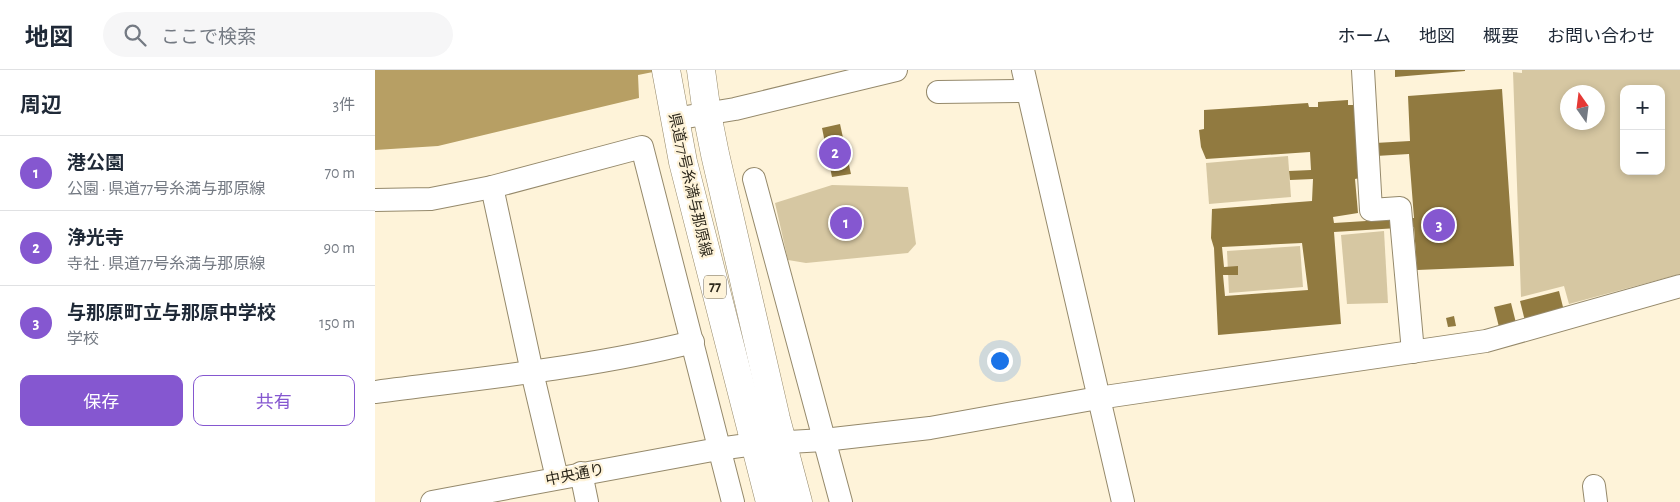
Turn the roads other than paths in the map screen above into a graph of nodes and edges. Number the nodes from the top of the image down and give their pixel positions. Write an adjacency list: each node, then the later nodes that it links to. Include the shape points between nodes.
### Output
1 (666, 70): 8 (main road, 県道77号糸満与那原線 / 77)
2 (701, 70): 7 (main road, 県道77号糸満与那原線 / 77)
3 (896, 70): 7 (street)
4 (1363, 70): 14 (street, via 1371,210 1400,208)
5 (1025, 81): 6 (street); 17 (street)
6 (938, 92)
7 (707, 114): 8 (street); 19 (main road, 県道77号糸満与那原線 / 77)
8 (674, 119): 20 (main road, 県道77号糸満与那原線 / 77)
9 (754, 178): 18 (street)
10 (492, 187): 11 (street, via 431,199); 13 (street, via 642,147); 15 (street)
11 (375, 200)
12 (1680, 286): 14 (street, 中央通り, via 1486,341)
13 (693, 342): 15 (street, via 660,351); 21 (street)
14 (1413, 352): 17 (street, 中央通り)
15 (532, 372): 16 (street); 23 (street)
16 (375, 392)
17 (1099, 398): 18 (street, 中央通り, via 930,428); 30 (street)
18 (824, 440): 19 (street, 中央通り); 29 (street)
19 (782, 442): 20 (street, 中央通り); 28 (main road, 県道77号糸満与那原線 / 77)
20 (755, 444): 21 (street, 中央通り); 27 (main road, 県道77号糸満与那原線 / 77)
21 (718, 449): 22 (street, 中央通り); 26 (street)
22 (581, 474): 23 (street, 中央通り); 25 (street)
23 (557, 478): 24 (street, 中央通り)
24 (436, 502)
25 (587, 502)
26 (733, 502)
27 (770, 502)
28 (797, 502)
29 (841, 502)
30 (1123, 502)

